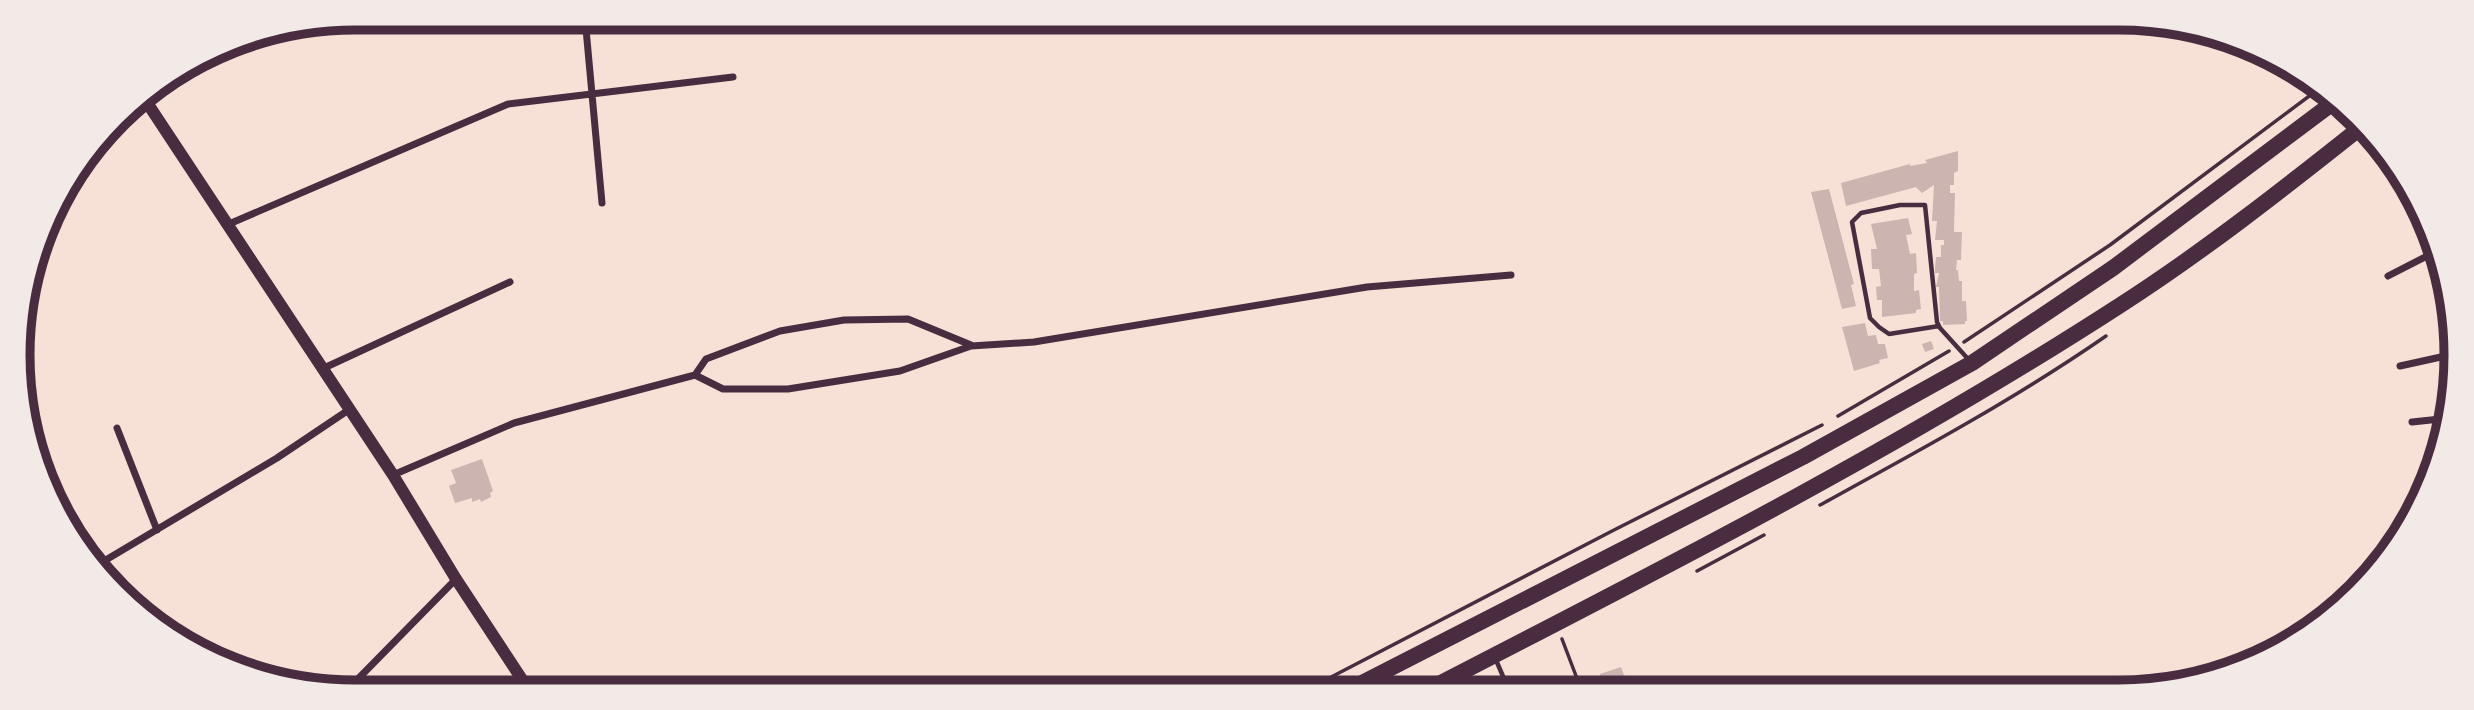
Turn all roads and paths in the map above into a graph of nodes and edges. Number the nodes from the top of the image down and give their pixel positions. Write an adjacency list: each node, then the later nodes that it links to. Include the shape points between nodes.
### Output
1 (586, 30): 3 (street)
2 (733, 77): 3 (street)
3 (592, 93): 8 (street); 9 (street, via 508,104)
4 (2312, 94): 16 (path, via 2110,245)
5 (148, 104): 9 (street)
6 (2328, 106): 18 (main road, via 2113,268)
7 (2355, 132): 30 (main road, via 2280,192 2120,305)
8 (602, 203)
9 (229, 224): 20 (street)
10 (2429, 255): 12 (street)
11 (1511, 275): 15 (street, via 1367,287 1034,342)
12 (2388, 276)
13 (510, 282): 20 (street)
14 (1939, 326): 14 (lane, via 1925,205 1860,213 1852,222 1870,318 1889,334); 16 (lane)
15 (971, 346): 21 (street, via 900,371 788,388 723,388); 21 (street, via 908,319 844,320 780,331 706,359)
16 (1956, 347): 18 (lane); 23 (path)
17 (2444, 356): 19 (street)
18 (1972, 363): 28 (main road)
19 (2400, 366)
20 (324, 368): 22 (street)
21 (695, 375): 29 (street, via 513,423)
22 (350, 409): 29 (street); 31 (street)
23 (1834, 419)
24 (2438, 419): 25 (street)
25 (2412, 422)
26 (1825, 424): 38 (path)
27 (117, 428): 31 (street)
28 (1803, 457): 30 (main road); 39 (main road)
29 (393, 475): 33 (street)
30 (1818, 484): 34 (main road)
31 (157, 530): 32 (street)
32 (104, 561)
33 (456, 579): 36 (street); 37 (street)
34 (1556, 624): 35 (main road); 42 (path)
35 (1495, 656): 40 (main road); 41 (lane)
36 (357, 680)
37 (522, 680)
38 (1325, 680)
39 (1368, 680)
40 (1447, 680)
41 (1505, 680)
42 (1578, 680)

